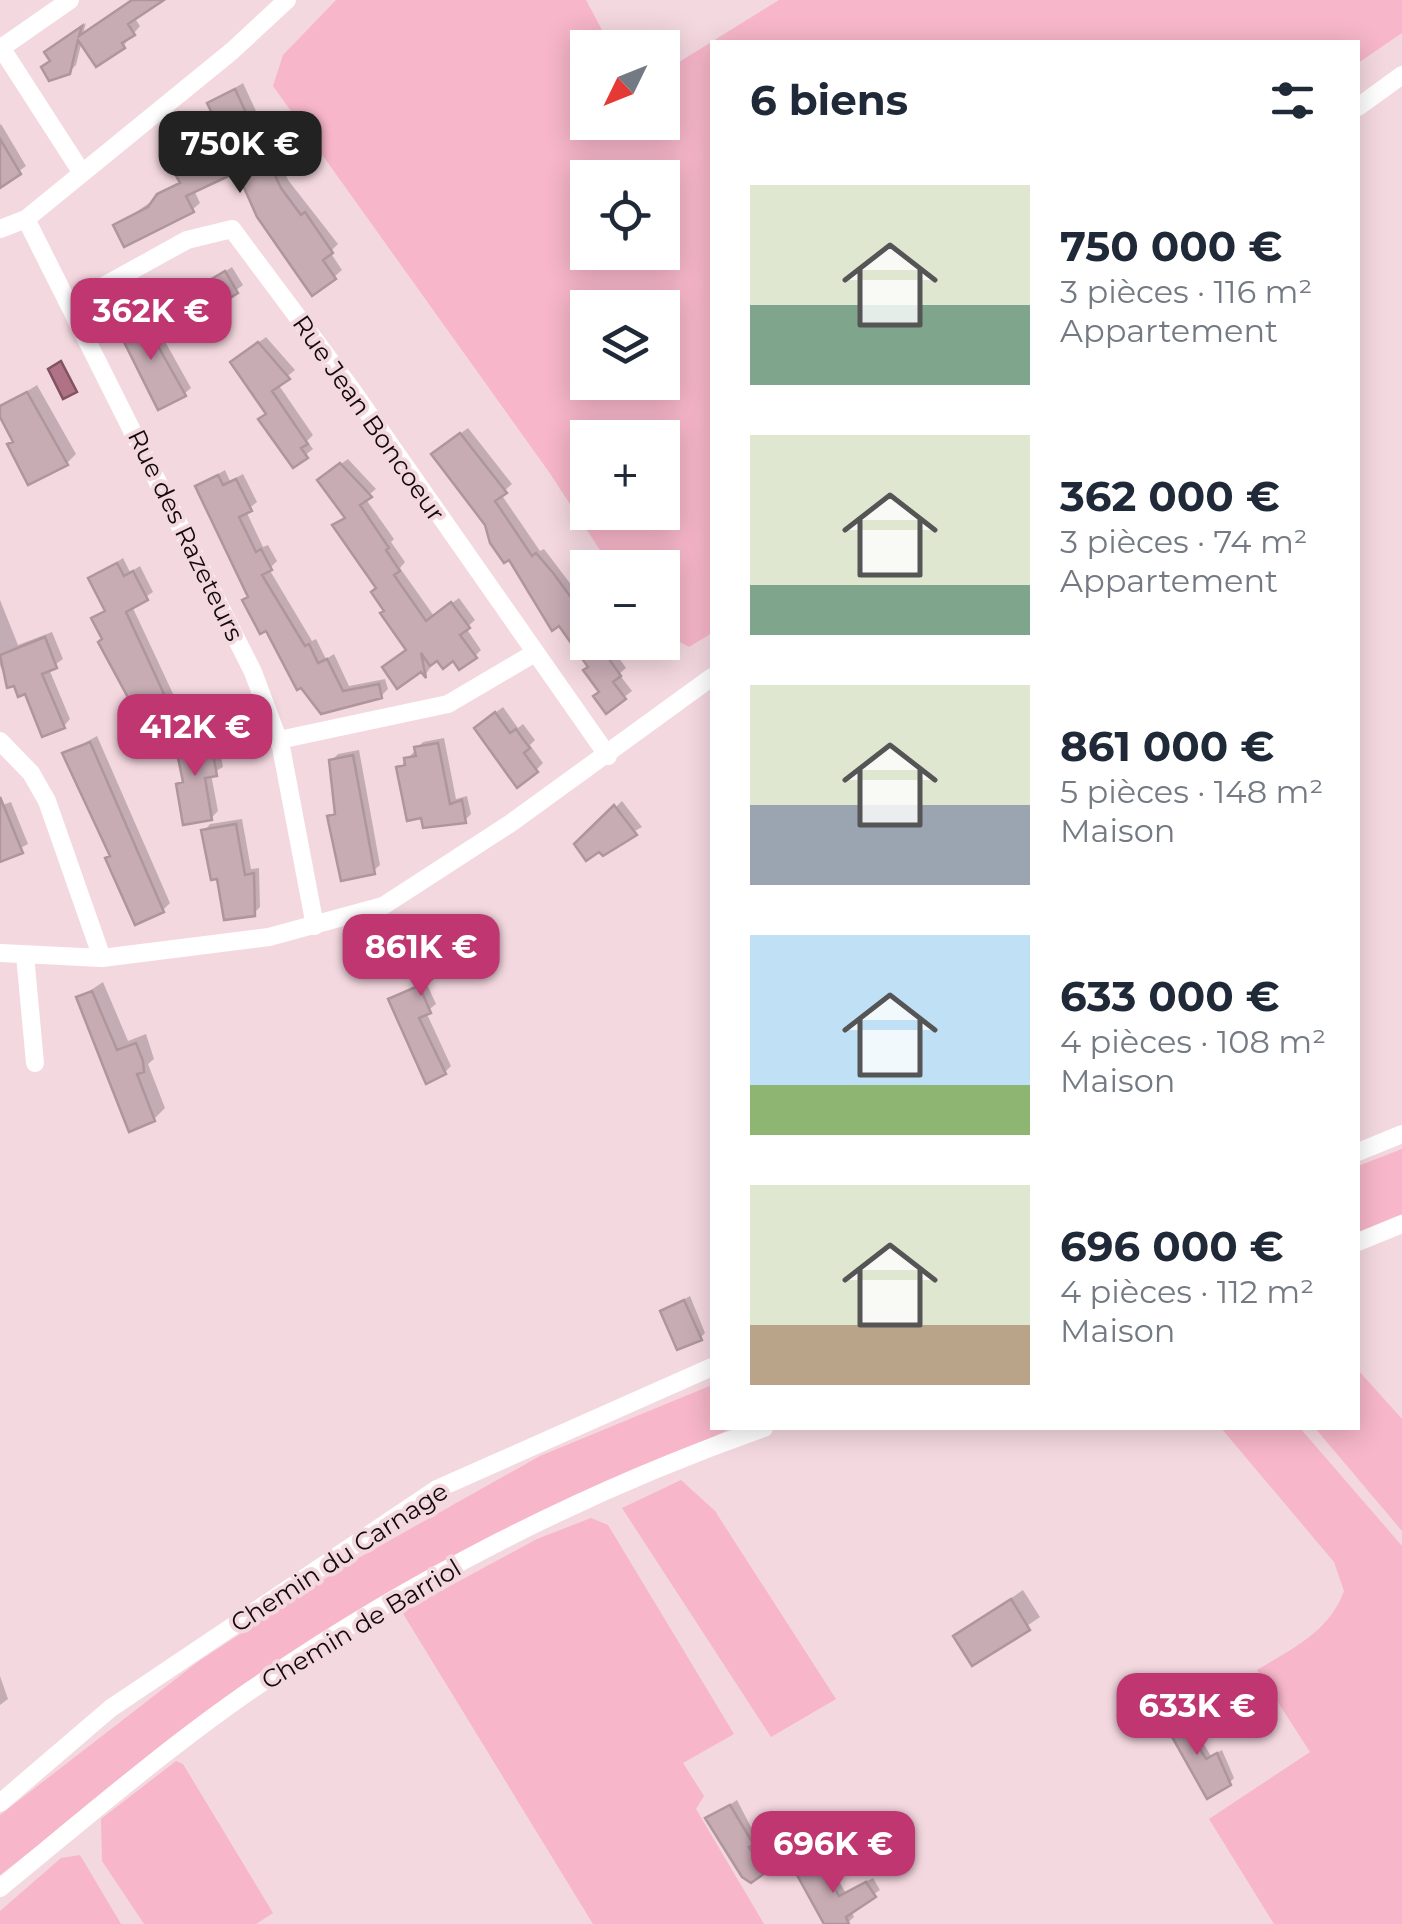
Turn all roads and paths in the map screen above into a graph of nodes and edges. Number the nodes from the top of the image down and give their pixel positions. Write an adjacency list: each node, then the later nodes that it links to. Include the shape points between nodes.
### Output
1 (70, 0): 3 (street)
2 (287, 0): 6 (street)
3 (0, 47): 6 (street)
4 (1402, 76): 5 (street)
5 (1360, 106)
6 (82, 173): 7 (street)
7 (26, 219): 8 (street); 9 (street, Rue des Razeteurs)
8 (0, 229)
9 (71, 304): 10 (street, Rue Jean Boncoeur, via 187,240 232,229 352,390); 12 (street, Rue des Razeteurs)
10 (532, 654): 12 (street, via 448,704); 14 (street, Rue Jean Boncoeur)
11 (710, 679): 14 (street)
12 (279, 740): 15 (street, Rue des Razeteurs)
13 (0, 741): 18 (street, via 46,801)
14 (608, 756): 15 (street, via 384,906)
15 (314, 926): 18 (street)
16 (0, 954): 17 (street)
17 (25, 954): 18 (street); 19 (street)
18 (102, 958)
19 (35, 1063)
20 (1402, 1134): 21 (street)
21 (1360, 1151)
22 (1402, 1224): 23 (street)
23 (1360, 1241)
24 (710, 1368): 26 (street, Chemin du Carnage, via 438,1489 111,1708)
25 (758, 1430): 27 (street, Chemin de Barriol, via 594,1499 376,1610 250,1690)
26 (0, 1803)
27 (0, 1888)

